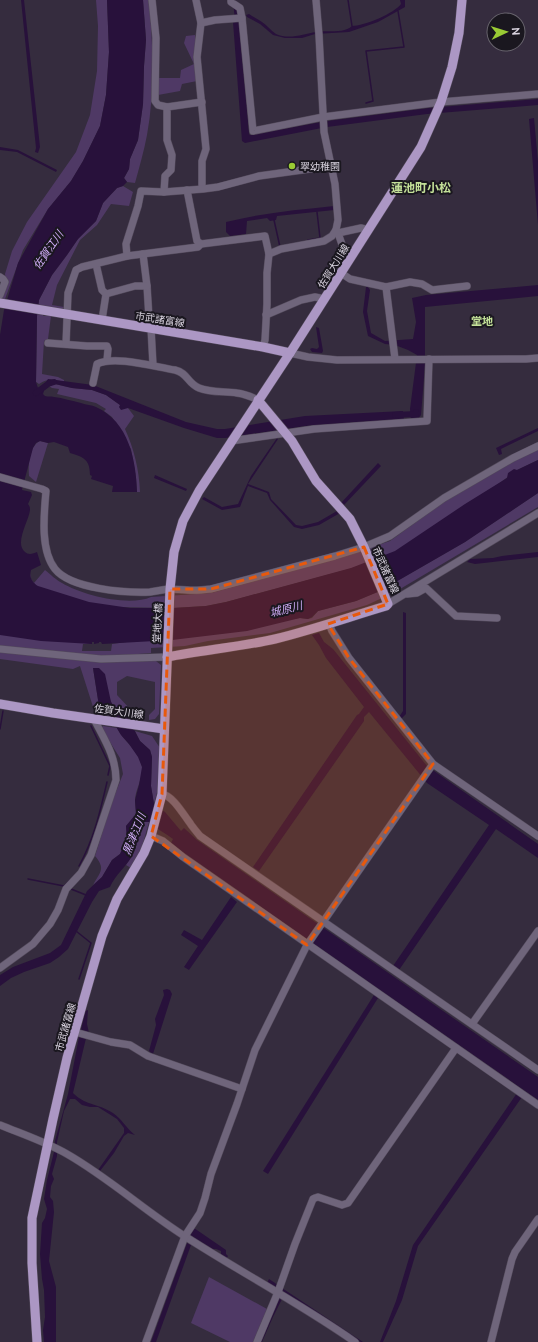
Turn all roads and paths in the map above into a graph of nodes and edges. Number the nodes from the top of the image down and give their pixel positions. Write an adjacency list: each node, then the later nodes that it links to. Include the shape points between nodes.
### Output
1 (154, 0): 11 (street, via 155,101 158,105)
2 (196, 0): 7 (street)
3 (316, 0): 12 (street)
4 (462, 0): 10 (main road, via 452,67)
5 (231, 1): 6 (street, via 240,8)
6 (239, 18): 7 (street); 12 (street, via 253,131)
7 (201, 24): 9 (street, via 197,51)
8 (538, 94): 10 (street)
9 (202, 102): 11 (street); 14 (street, via 206,149 202,161)
10 (441, 102): 12 (street); 17 (main road, 佐賀大川線, via 421,147)
11 (167, 106): 16 (street, via 167,140 172,155 171,170 164,176)
12 (323, 117): 13 (street)
13 (331, 166): 15 (street, via 259,176 218,187); 18 (street, via 335,184)
14 (202, 187)
15 (187, 190): 16 (street); 19 (street, via 198,241)
16 (164, 192): 22 (street, via 141,191 126,244)
17 (369, 230): 18 (street, via 361,228); 23 (main road, 佐賀大川線)
18 (337, 231): 21 (street, via 324,241 281,249); 23 (street, via 345,253)
19 (201, 244): 20 (street, via 198,247); 21 (street, via 265,236)
20 (143, 254): 22 (street); 27 (street)
21 (269, 254): 35 (street)
22 (127, 256): 24 (street)
23 (350, 258): 25 (main road, 佐賀大川線)
24 (96, 264): 30 (street, via 102,290); 34 (street, via 76,270 68,293)
25 (341, 273): 29 (street, via 350,279); 32 (main road, 佐賀大川線)
26 (0, 277): 31 (street, via 4,282)
27 (147, 286): 30 (street, via 134,286); 37 (street)
28 (468, 286): 29 (street, via 432,290 422,284 410,282)
29 (386, 288): 43 (street)
30 (106, 294): 36 (street)
31 (0, 295)
32 (325, 299): 35 (street, via 314,297 301,300); 41 (main road, 佐賀大川線)
33 (0, 303): 34 (main road, 市武諸富線)
34 (67, 314): 36 (main road, 市武諸富線); 39 (street)
35 (266, 315): 40 (street)
36 (102, 320): 37 (main road, 市武諸富線)
37 (151, 328): 40 (main road, 市武諸富線); 46 (street)
38 (48, 343): 39 (street)
39 (66, 344): 45 (street, via 107,346)
40 (263, 347): 41 (main road, 市武諸富線)
41 (290, 353): 43 (street, via 337,360); 48 (main road, 佐賀大川線)
42 (538, 358): 44 (street)
43 (395, 359): 44 (street)
44 (428, 359): 49 (street, via 426,421)
45 (107, 360): 46 (street); 47 (street, via 97,364)
46 (153, 365): 48 (street, via 182,372 189,381 200,388 236,392)
47 (94, 383)
48 (258, 400): 49 (main road, 市武諸富線); 50 (main road, 佐賀大川線)
49 (285, 433): 50 (street); 54 (main road, 市武諸富線, via 316,481 350,519)
50 (232, 440): 55 (main road, via 199,490 183,521 174,552)
51 (538, 446): 54 (street, via 444,498 390,536)
52 (0, 477): 55 (street, via 46,491 46,546 49,559 61,575 94,588 150,592)
53 (538, 513): 56 (street)
54 (364, 547): 55 (street, via 211,589); 57 (main road, 市武諸富線)
55 (170, 589): 61 (main road, 堂地大橋)
56 (403, 595): 57 (street); 58 (street, via 417,593 426,588 456,616)
57 (388, 602): 59 (main road, 市武諸富線, via 386,606)
58 (497, 618)
59 (329, 624): 61 (main road, 市武諸富線, via 243,645); 65 (street, via 349,658)
60 (0, 649): 61 (street, via 101,659)
61 (167, 657): 64 (main road)
62 (0, 704): 63 (main road, 佐賀大川線)
63 (96, 719): 64 (main road, 佐賀大川線); 72 (street, via 112,754 116,780 91,855 81,873 66,889 50,924 33,944)
64 (164, 729): 66 (main road, 市武諸富線)
65 (433, 765): 68 (street); 69 (street)
66 (161, 797): 67 (main road, 市武諸富線); 69 (street, via 166,795 182,810 200,836)
67 (152, 832): 71 (street, via 183,857); 74 (main road, 市武諸富線, via 144,853 117,899 102,936)
68 (538, 836)
69 (322, 923): 71 (street); 73 (street)
70 (538, 931): 73 (street)
71 (308, 944): 75 (street); 77 (street, via 255,1050)
72 (0, 968)
73 (472, 1024): 76 (street)
74 (78, 1033): 77 (street, via 130,1046 148,1056); 80 (main road, 市武諸富線, via 67,1058)
75 (456, 1048): 78 (street); 83 (street, via 348,1203 342,1205 313,1199 294,1244)
76 (538, 1070)
77 (242, 1089): 82 (street, via 211,1174 202,1208)
78 (538, 1105)
79 (0, 1126): 80 (street)
80 (53, 1147): 82 (street, via 96,1172); 84 (main road, 市武諸富線, via 32,1218)
81 (538, 1219): 88 (street, via 512,1259)
82 (185, 1236): 83 (street); 85 (street)
83 (280, 1292): 86 (street); 87 (street)
84 (37, 1342)
85 (146, 1342)
86 (257, 1342)
87 (356, 1342)
88 (491, 1342)

